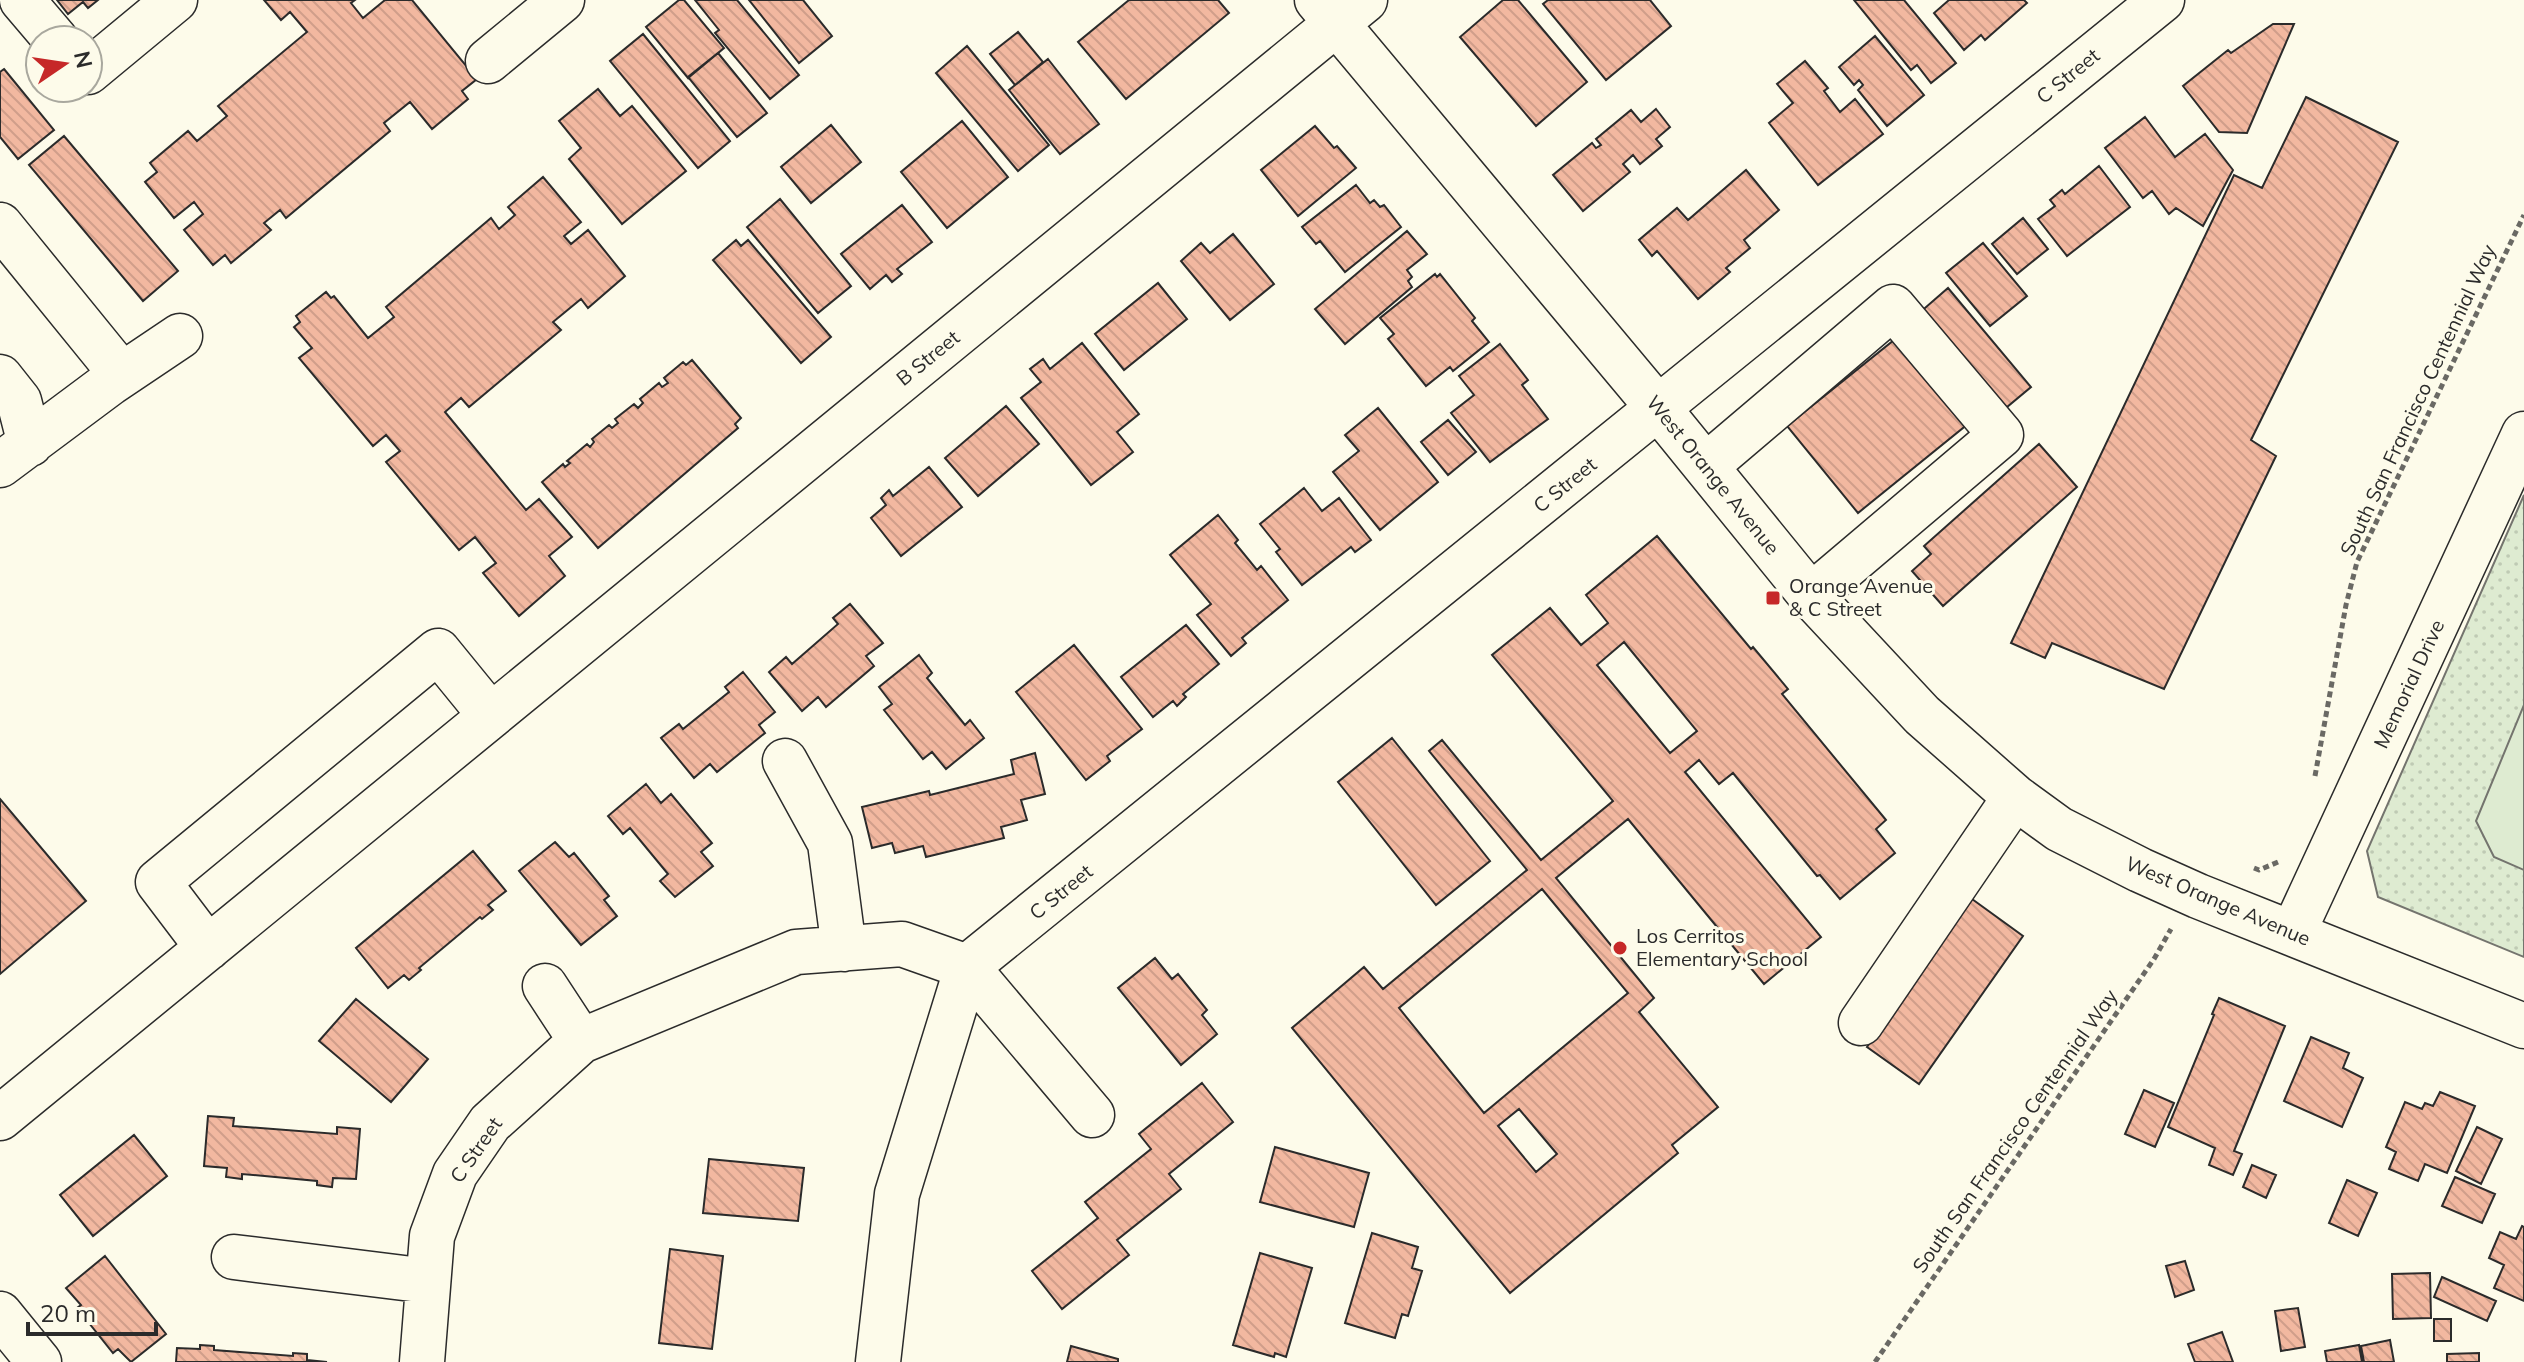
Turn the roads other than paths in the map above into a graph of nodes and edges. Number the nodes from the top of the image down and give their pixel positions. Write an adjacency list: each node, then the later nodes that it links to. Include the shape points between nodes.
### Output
1 (22, 0): 6 (street)
2 (175, 0): 7 (street)
3 (562, 0): 8 (street)
4 (2162, 0): 13 (street, C Street)
5 (1340, 8): 13 (street, West Orange Avenue); 18 (street, B Street)
6 (42, 24)
7 (104, 59)
8 (488, 61)
9 (0, 225): 11 (street)
10 (180, 336): 11 (street)
11 (122, 375): 15 (street)
12 (0, 377): 15 (street, via 19,401)
13 (1659, 409): 16 (street, West Orange Avenue); 24 (street, C Street)
14 (2524, 434): 21 (street, Memorial Drive)
15 (15, 455)
16 (1706, 466): 17 (street, West Orange Avenue); 17 (street, via 1893,307 2001,435)
17 (1811, 596): 20 (street, West Orange Avenue, via 1922,715)
18 (491, 716): 22 (street, B Street); 22 (street, via 438,651 158,882)
19 (785, 761): 23 (street, via 830,843)
20 (2015, 797): 21 (street, West Orange Avenue, via 2059,829 2140,870); 26 (street)
21 (2293, 933): 27 (street, West Orange Avenue)
22 (208, 948): 30 (street, B Street)
23 (844, 949): 24 (street, C Street, via 902,944); 28 (street, C Street, via 796,952)
24 (967, 967): 29 (street); 36 (street, via 897,1194)
25 (545, 986): 28 (street)
26 (1861, 1023)
27 (2524, 1026)
28 (581, 1041): 32 (street, C Street, via 490,1123 455,1174 432,1236)
29 (1092, 1115)
30 (0, 1118)
31 (234, 1257): 32 (street)
32 (428, 1281): 35 (street, C Street)
33 (0, 1314): 34 (street)
34 (39, 1362)
35 (422, 1362)
36 (878, 1362)

